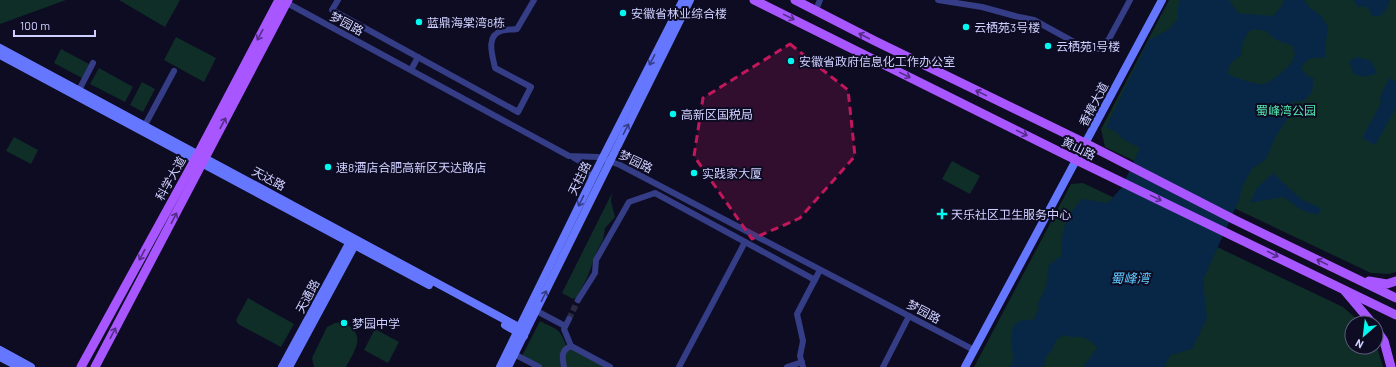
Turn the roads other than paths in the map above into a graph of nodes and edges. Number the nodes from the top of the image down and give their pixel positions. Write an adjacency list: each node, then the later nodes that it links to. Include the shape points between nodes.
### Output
1 (338, 0): 16 (street, via 332,10)
2 (534, 0): 16 (street, via 517,29 500,31 491,41 495,68 531,88 518,112)
3 (683, 0): 25 (street, 天柱路, one-way to 25)
4 (690, 0): 25 (street, 天柱路, one-way to 4)
5 (754, 0): 26 (main road, 黄山路, one-way to 26)
6 (820, 0): 13 (street)
7 (938, 0): 8 (street, via 982,6 1034,20 1092,50 1102,48 1109,39)
8 (1130, 0)
9 (1156, 0): 22 (street, 香樟大道)
10 (1162, 0): 22 (street, 香樟大道)
11 (285, 1): 18 (street, 梦园路); 24 (main road, 科学大道)
12 (798, 1): 13 (main road, 黄山路)
13 (816, 10): 22 (main road, 黄山路, one-way to 13)
14 (0, 48): 20 (street, 天达路)
15 (0, 55): 24 (street, 天达路)
16 (418, 57): 18 (street)
17 (93, 63): 20 (street)
18 (411, 70): 23 (street, 梦园路)
19 (174, 71): 21 (street)
20 (79, 90): 21 (street, 天达路)
21 (145, 125): 24 (street, 天达路)
22 (1083, 142): 26 (street, 香樟大道); 31 (main road, 黄山路, one-way to 22, via 1235,220)
23 (573, 157): 25 (street, 梦园路); 27 (street, via 588,168)
24 (199, 158): 28 (street, 天达路); 55 (main road, 科学大道, one-way to 55); 56 (main road, 科学大道, one-way to 24, via 159,246)
25 (606, 159): 27 (street, 天柱路); 30 (street, 梦园路); 39 (street, 天柱路, one-way to 25)
26 (1074, 159): 35 (main road, 黄山路, one-way to 35); 49 (street, 香樟大道)
27 (592, 179): 39 (street, 天柱路, one-way to 39)
28 (353, 241): 45 (street, 天达路); 57 (street, 天通路); 58 (street, 天通路)
29 (745, 242): 32 (street); 38 (street, via 655,193 629,202 596,260 595,272); 64 (street)
30 (820, 270): 32 (street); 42 (street, 梦园路)
31 (1358, 279): 33 (main road, via 1387,284); 34 (main road)
32 (815, 280): 52 (street, via 796,314 803,341 800,356)
33 (1396, 281)
34 (1369, 284): 36 (main road, via 1373,293 1370,300); 37 (main road)
35 (1341, 287): 36 (main road, 黄山路); 40 (main road)
36 (1362, 298): 41 (main road, 黄山路)
37 (1396, 298)
38 (578, 300)
39 (533, 308): 44 (street); 45 (street, 天柱路)
40 (1365, 315)
41 (1396, 315)
42 (910, 316): 49 (street, 梦园路); 66 (street)
43 (570, 319): 44 (street)
44 (565, 326): 47 (street)
45 (522, 331): 50 (street, 天柱路)
46 (1384, 341): 69 (main road)
47 (571, 346): 62 (street, via 563,352); 63 (street)
48 (0, 350): 54 (street)
49 (973, 350): 67 (street, 香樟大道); 68 (street, 香樟大道)
50 (511, 352): 59 (street, 天柱路); 60 (street, 天柱路); 61 (street)
51 (0, 357): 53 (street)
52 (803, 365): 65 (street)
53 (19, 367)
54 (31, 367)
55 (81, 367)
56 (95, 367)
57 (282, 367)
58 (289, 367)
59 (500, 367)
60 (508, 367)
61 (539, 367)
62 (564, 367)
63 (610, 367)
64 (679, 367)
65 (787, 367)
66 (883, 367)
67 (962, 367)
68 (965, 367)
69 (1391, 367)

